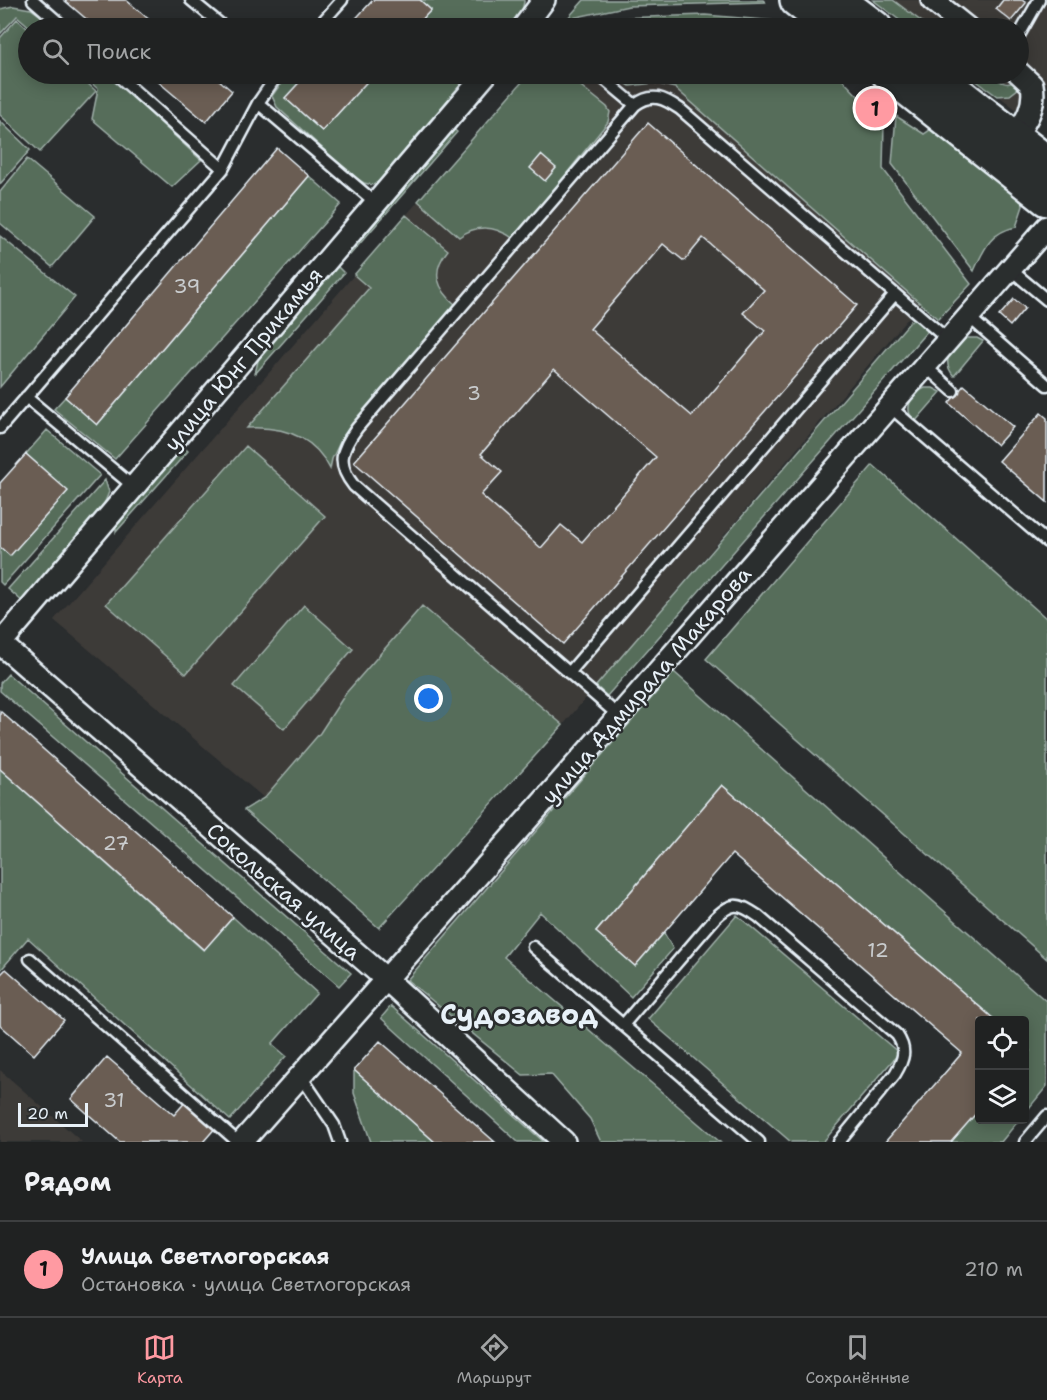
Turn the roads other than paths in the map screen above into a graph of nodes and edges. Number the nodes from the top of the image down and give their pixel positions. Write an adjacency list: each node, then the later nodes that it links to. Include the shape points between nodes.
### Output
1 (33, 0): 9 (lane)
2 (191, 0): 10 (lane)
3 (342, 0): 11 (lane)
4 (544, 0): 12 (street)
5 (797, 0): 13 (main road)
6 (838, 0): 14 (main road)
7 (932, 0): 15 (street)
8 (1039, 0): 16 (lane)
9 (54, 18)
10 (213, 18)
11 (326, 18)
12 (535, 18)
13 (820, 18)
14 (862, 18)
15 (954, 18)
16 (1029, 18)
17 (1029, 82): 26 (street, via 1033,99)
18 (127, 84): 28 (lane)
19 (271, 84): 24 (lane)
20 (477, 84): 30 (street, улица Юнг Прикамья)
21 (610, 84): 25 (lane)
22 (902, 84): 29 (main road)
23 (946, 84): 26 (main road)
24 (258, 102): 28 (lane); 30 (lane)
25 (635, 105): 33 (lane, via 655,97 680,109); 46 (lane, via 357,428 342,460 347,478 354,486)
26 (1015, 137): 27 (main road)
27 (1047, 163)
28 (223, 169): 40 (lane)
29 (1047, 199)
30 (376, 203): 43 (street, улица Юнг Прикамья)
31 (1047, 227): 32 (street, улица Адмирала Макарова)
32 (1010, 269): 34 (lane); 35 (street, улица Адмирала Макарова)
33 (895, 294): 36 (lane); 46 (lane)
34 (1047, 300)
35 (969, 316): 36 (street, улица Адмирала Макарова); 38 (lane)
36 (948, 340): 37 (street, улица Адмирала Макарова)
37 (925, 366): 39 (lane); 41 (street, улица Адмирала Макарова)
38 (1047, 385)
39 (953, 391)
40 (26, 397): 42 (lane); 43 (lane)
41 (890, 406): 44 (lane); 47 (street, улица Адмирала Макарова)
42 (0, 428)
43 (134, 487): 45 (street, улица Юнг Прикамья)
44 (1047, 542)
45 (0, 644): 50 (street, Сокольская улица)
46 (569, 673): 47 (lane)
47 (619, 716): 50 (street, улица Адмирала Макарова)
48 (533, 947): 51 (lane)
49 (30, 959): 54 (lane)
50 (387, 980): 52 (street, улица Адмирала Макарова); 56 (street, Сокольская улица)
51 (622, 1025): 57 (lane); 58 (lane, via 715,918 732,906 741,906 758,916 902,1042 903,1062)
52 (300, 1076): 54 (street, улица Адмирала Макарова); 55 (lane, via 334,1125)
53 (1047, 1116): 59 (lane)
54 (240, 1142)
55 (340, 1142)
56 (564, 1142)
57 (759, 1142)
58 (839, 1142)
59 (1025, 1142)

